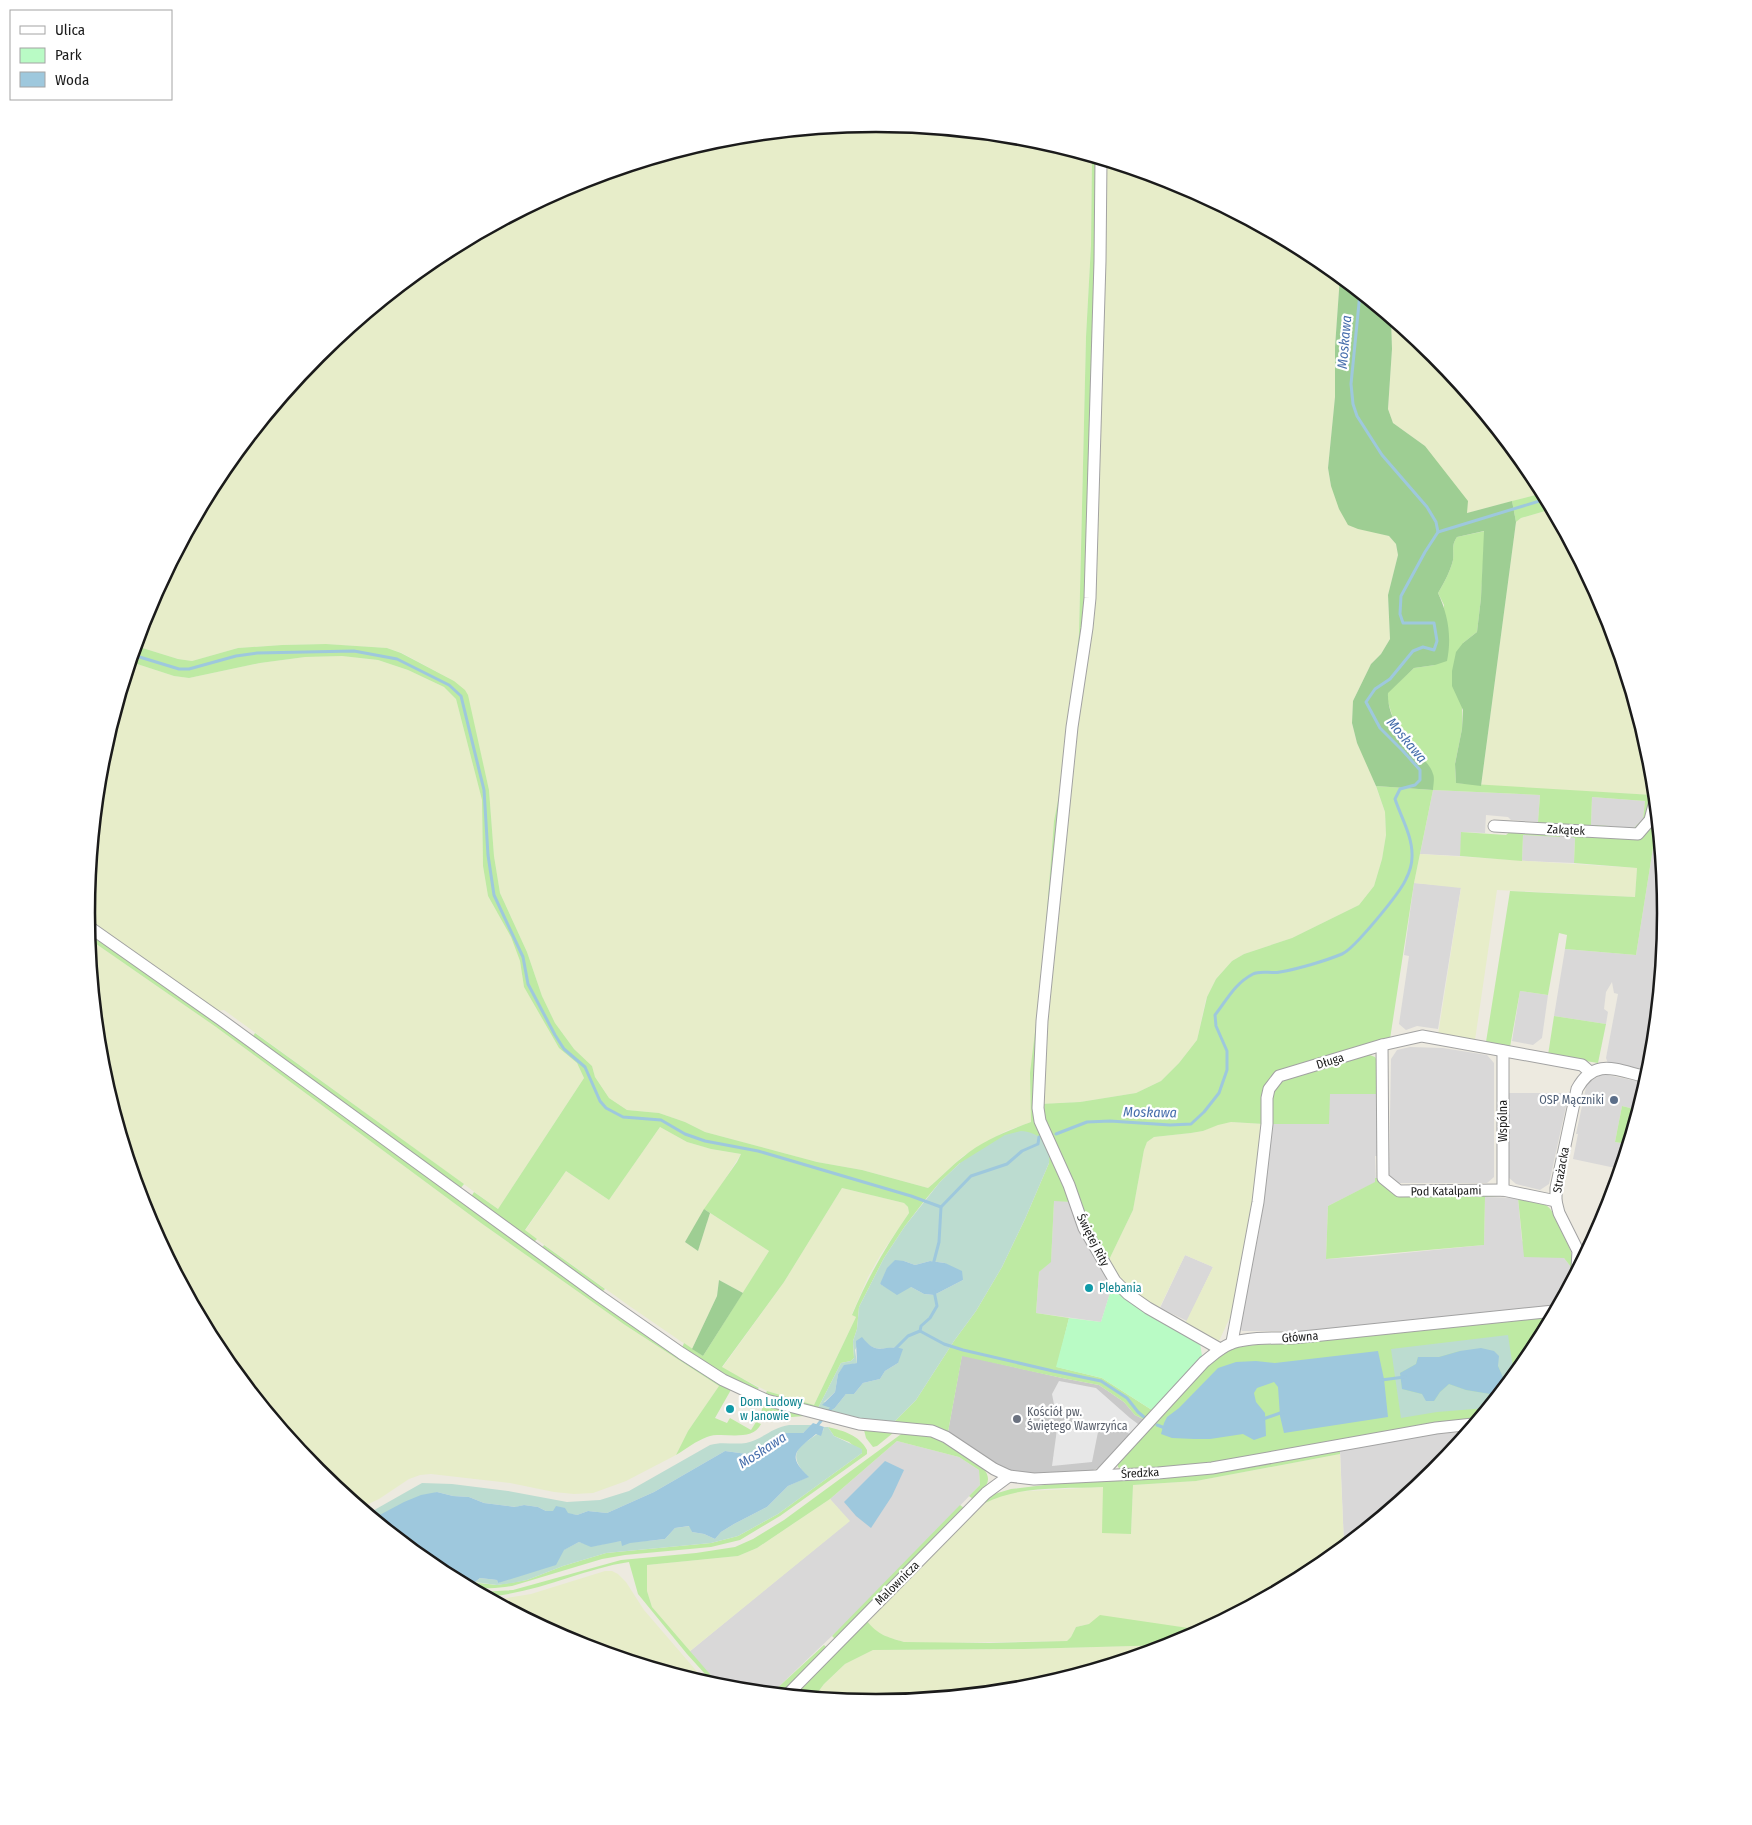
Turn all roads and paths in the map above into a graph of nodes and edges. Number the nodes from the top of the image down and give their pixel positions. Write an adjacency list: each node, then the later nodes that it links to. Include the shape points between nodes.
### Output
1 (1101, 165): 14 (street, Świętej Rity, via 1090,598 1072,728 1037,1094 1040,1121 1084,1228 1115,1281 1148,1308)
2 (1651, 818): 3 (street, Zakątek, via 1638,834)
3 (1494, 826)
4 (96, 931): 16 (street, Średzka, via 598,1295 734,1386 766,1400 833,1418 881,1427 932,1431)
5 (1382, 1045): 6 (street, Długa, via 1422,1036); 9 (street, Pod Katalpami, via 1383,1178 1399,1191); 13 (street, Długa, via 1279,1076 1269,1089 1258,1202)
6 (1503, 1052): 7 (street, Długa, via 1582,1065); 9 (street, Wspólna)
7 (1590, 1072): 8 (street, Długa, via 1600,1068); 10 (street, Strażacka, via 1578,1089 1556,1188)
8 (1640, 1075)
9 (1503, 1190): 10 (street, Pod Katalpami)
10 (1556, 1201): 11 (street, Strażacka)
11 (1578, 1254)
12 (1547, 1311): 13 (street, Główna)
13 (1232, 1342): 14 (street, Główna)
14 (1220, 1349): 17 (street, Główna, via 1204,1362)
15 (1465, 1425): 17 (street, Średzka, via 1212,1468)
16 (1009, 1476): 17 (street, Średzka, via 1034,1479); 18 (street, Malownicza, via 986,1493)
17 (1100, 1476)
18 (793, 1689)

